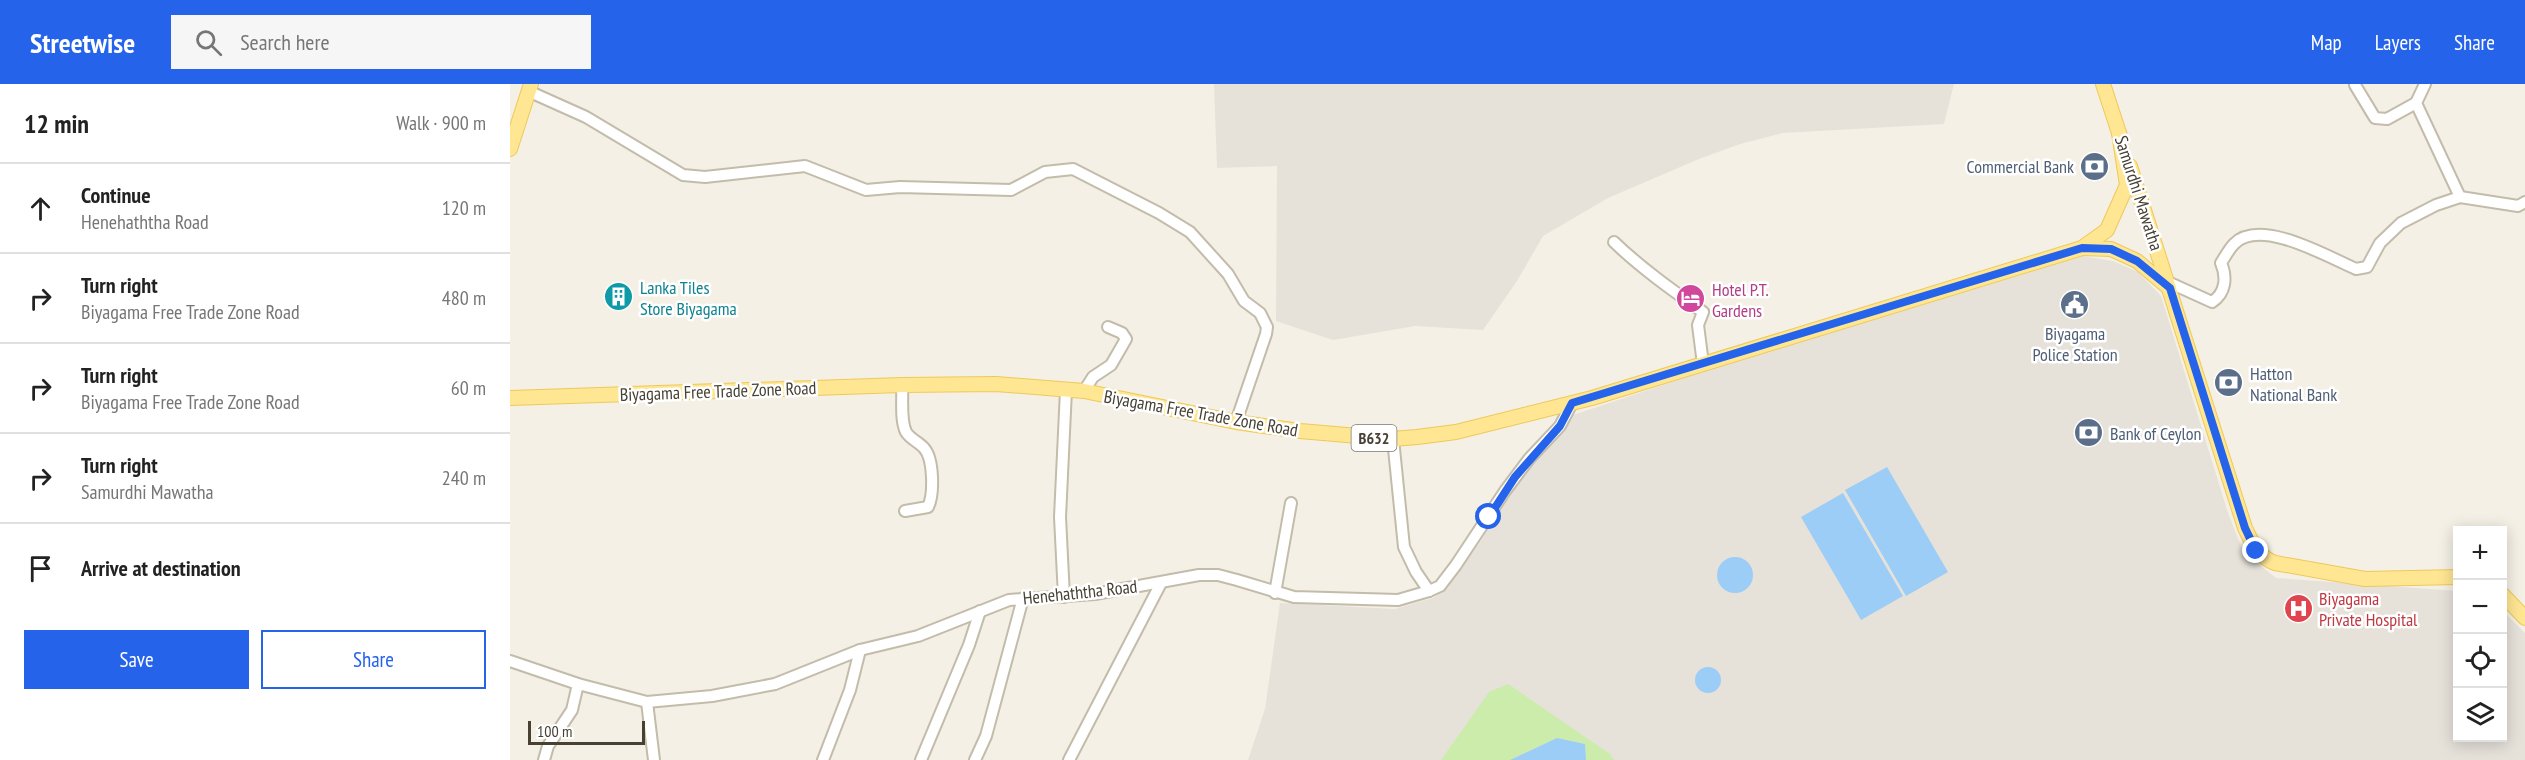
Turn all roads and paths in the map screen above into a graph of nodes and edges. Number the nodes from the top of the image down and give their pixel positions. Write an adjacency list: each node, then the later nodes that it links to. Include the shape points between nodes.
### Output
1 (2103, 84): 6 (main road, Samurdhi Mawatha)
2 (2425, 84): 5 (street)
3 (2355, 85): 5 (street, via 2375,118 2381,120)
4 (529, 88): 7 (main road); 20 (street, via 683,175 705,177 805,166 866,190 1011,190 1045,172 1073,169 1091,177 1190,232 1228,274 1244,301 1260,313 1266,334)
5 (2416, 103): 8 (street)
6 (2119, 133): 11 (main road, Biyagama Free Trade Zone Road / B632, via 2127,185 2107,230); 12 (main road, Samurdhi Mawatha)
7 (510, 149)
8 (2460, 197): 9 (street, via 2518,206); 12 (street, via 2401,223 2380,243 2367,267 2356,269 2279,236 2257,233 2235,242 2221,264 2226,275 2224,286 2212,302)
9 (2525, 202)
10 (1614, 242): 14 (street, via 1703,312 1698,326)
11 (2082, 248): 12 (main road, Biyagama Free Trade Zone Road / B632, via 2111,249 2137,261); 14 (main road, Biyagama Free Trade Zone Road / B632)
12 (2169, 285): 24 (main road, Samurdhi Mawatha, via 2245,528 2256,551 2275,563 2365,579)
13 (1108, 327): 17 (street, via 1126,339 1115,359 1093,377)
14 (1703, 364): 19 (main road, Biyagama Free Trade Zone Road / B632)
15 (902, 385): 16 (main road, Biyagama Free Trade Zone Road / B632, via 996,384); 18 (main road, Biyagama Free Trade Zone Road / B632); 23 (street, via 904,427 908,436 925,448 932,471 928,507)
16 (1066, 390): 17 (main road, Biyagama Free Trade Zone Road / B632); 28 (street, via 1060,518)
17 (1084, 391): 20 (main road, Biyagama Free Trade Zone Road / B632)
18 (510, 398)
19 (1572, 403): 21 (main road, Biyagama Free Trade Zone Road / B632, via 1456,432); 26 (street, Henehaththa Road, via 1560,426 1504,491 1456,565 1440,586)
20 (1236, 423): 21 (main road, Biyagama Free Trade Zone Road / B632)
21 (1393, 439): 26 (street, via 1404,547)
22 (1291, 503): 27 (street)
23 (905, 511)
24 (2453, 577)
25 (1161, 583): 27 (street, Henehaththa Road, via 1218,575); 28 (street, Henehaththa Road); 42 (street)
26 (1429, 591): 27 (street, Henehaththa Road, via 1378,601)
27 (1275, 593)
28 (1064, 597): 29 (street, Henehaththa Road)
29 (1023, 598): 31 (street, Henehaththa Road); 41 (street, via 986,736)
30 (2507, 599): 32 (main road)
31 (980, 611): 33 (street, Henehaththa Road, via 918,636); 40 (street)
32 (2525, 618)
33 (860, 650): 36 (street, Henehaththa Road, via 775,684 712,696); 39 (street, via 850,690)
34 (510, 661): 35 (street, Henehaththa Road)
35 (578, 684): 36 (street, Henehaththa Road); 37 (street, via 572,710 548,746)
36 (647, 702): 38 (street)
37 (544, 760)
38 (654, 760)
39 (823, 760)
40 (921, 760)
41 (975, 760)
42 (1069, 760)

